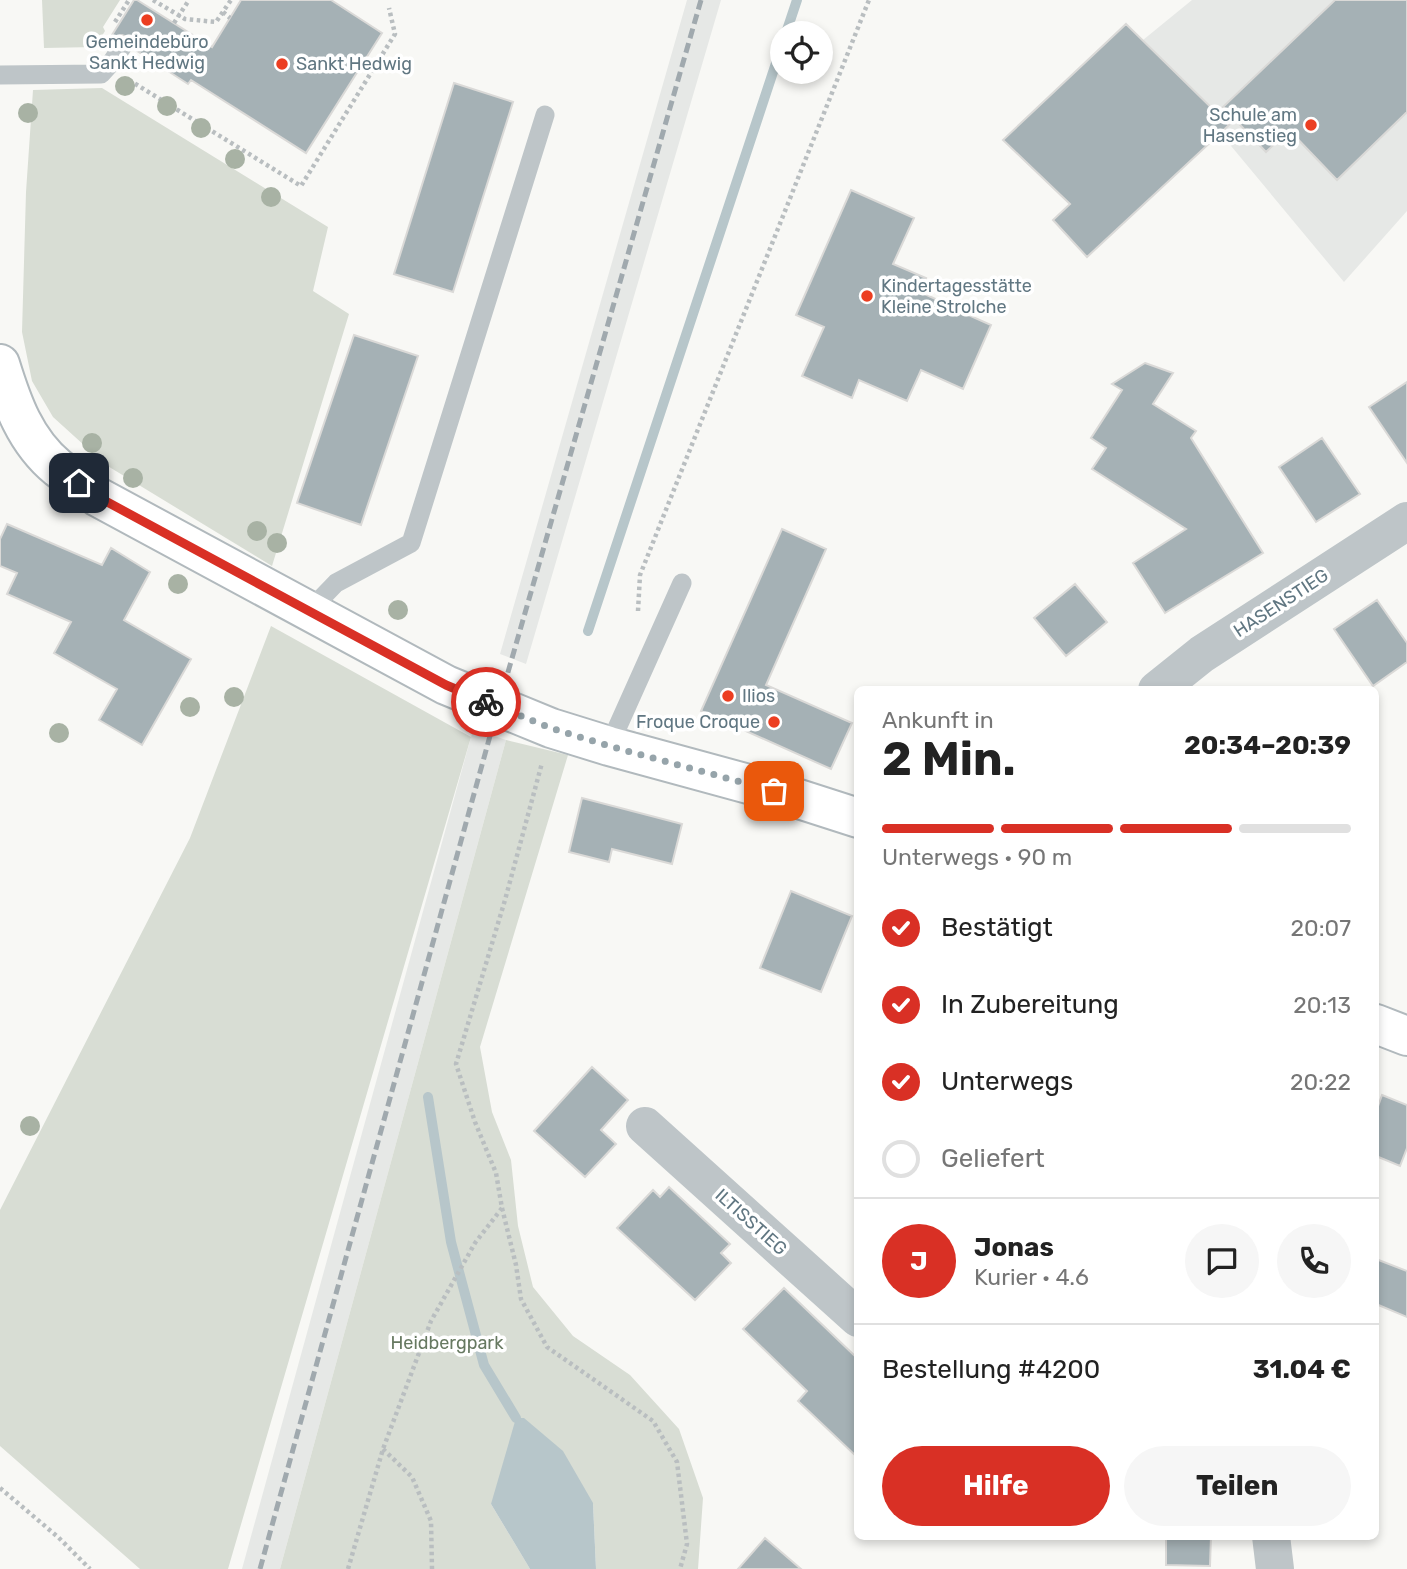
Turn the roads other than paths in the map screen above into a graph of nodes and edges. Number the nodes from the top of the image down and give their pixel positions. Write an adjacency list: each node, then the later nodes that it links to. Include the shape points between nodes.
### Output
1 (122, 47): 2 (lane, via 101,74)
2 (0, 75)
3 (545, 115): 7 (lane, via 411,543 336,583)
4 (3, 385): 7 (street, via 28,434 56,467 98,497)
5 (1407, 521): 8 (street, HASENSTIEG, via 1202,654)
6 (682, 583): 9 (lane)
7 (309, 611): 9 (street, via 446,685)
8 (1162, 686)
9 (609, 746): 10 (street)
10 (854, 817)
11 (1379, 1025): 12 (street)
12 (1407, 1036)
13 (645, 1126): 14 (street, ILTISSTIEG)
14 (854, 1314)
15 (1271, 1540): 16 (street)
16 (1275, 1569)

